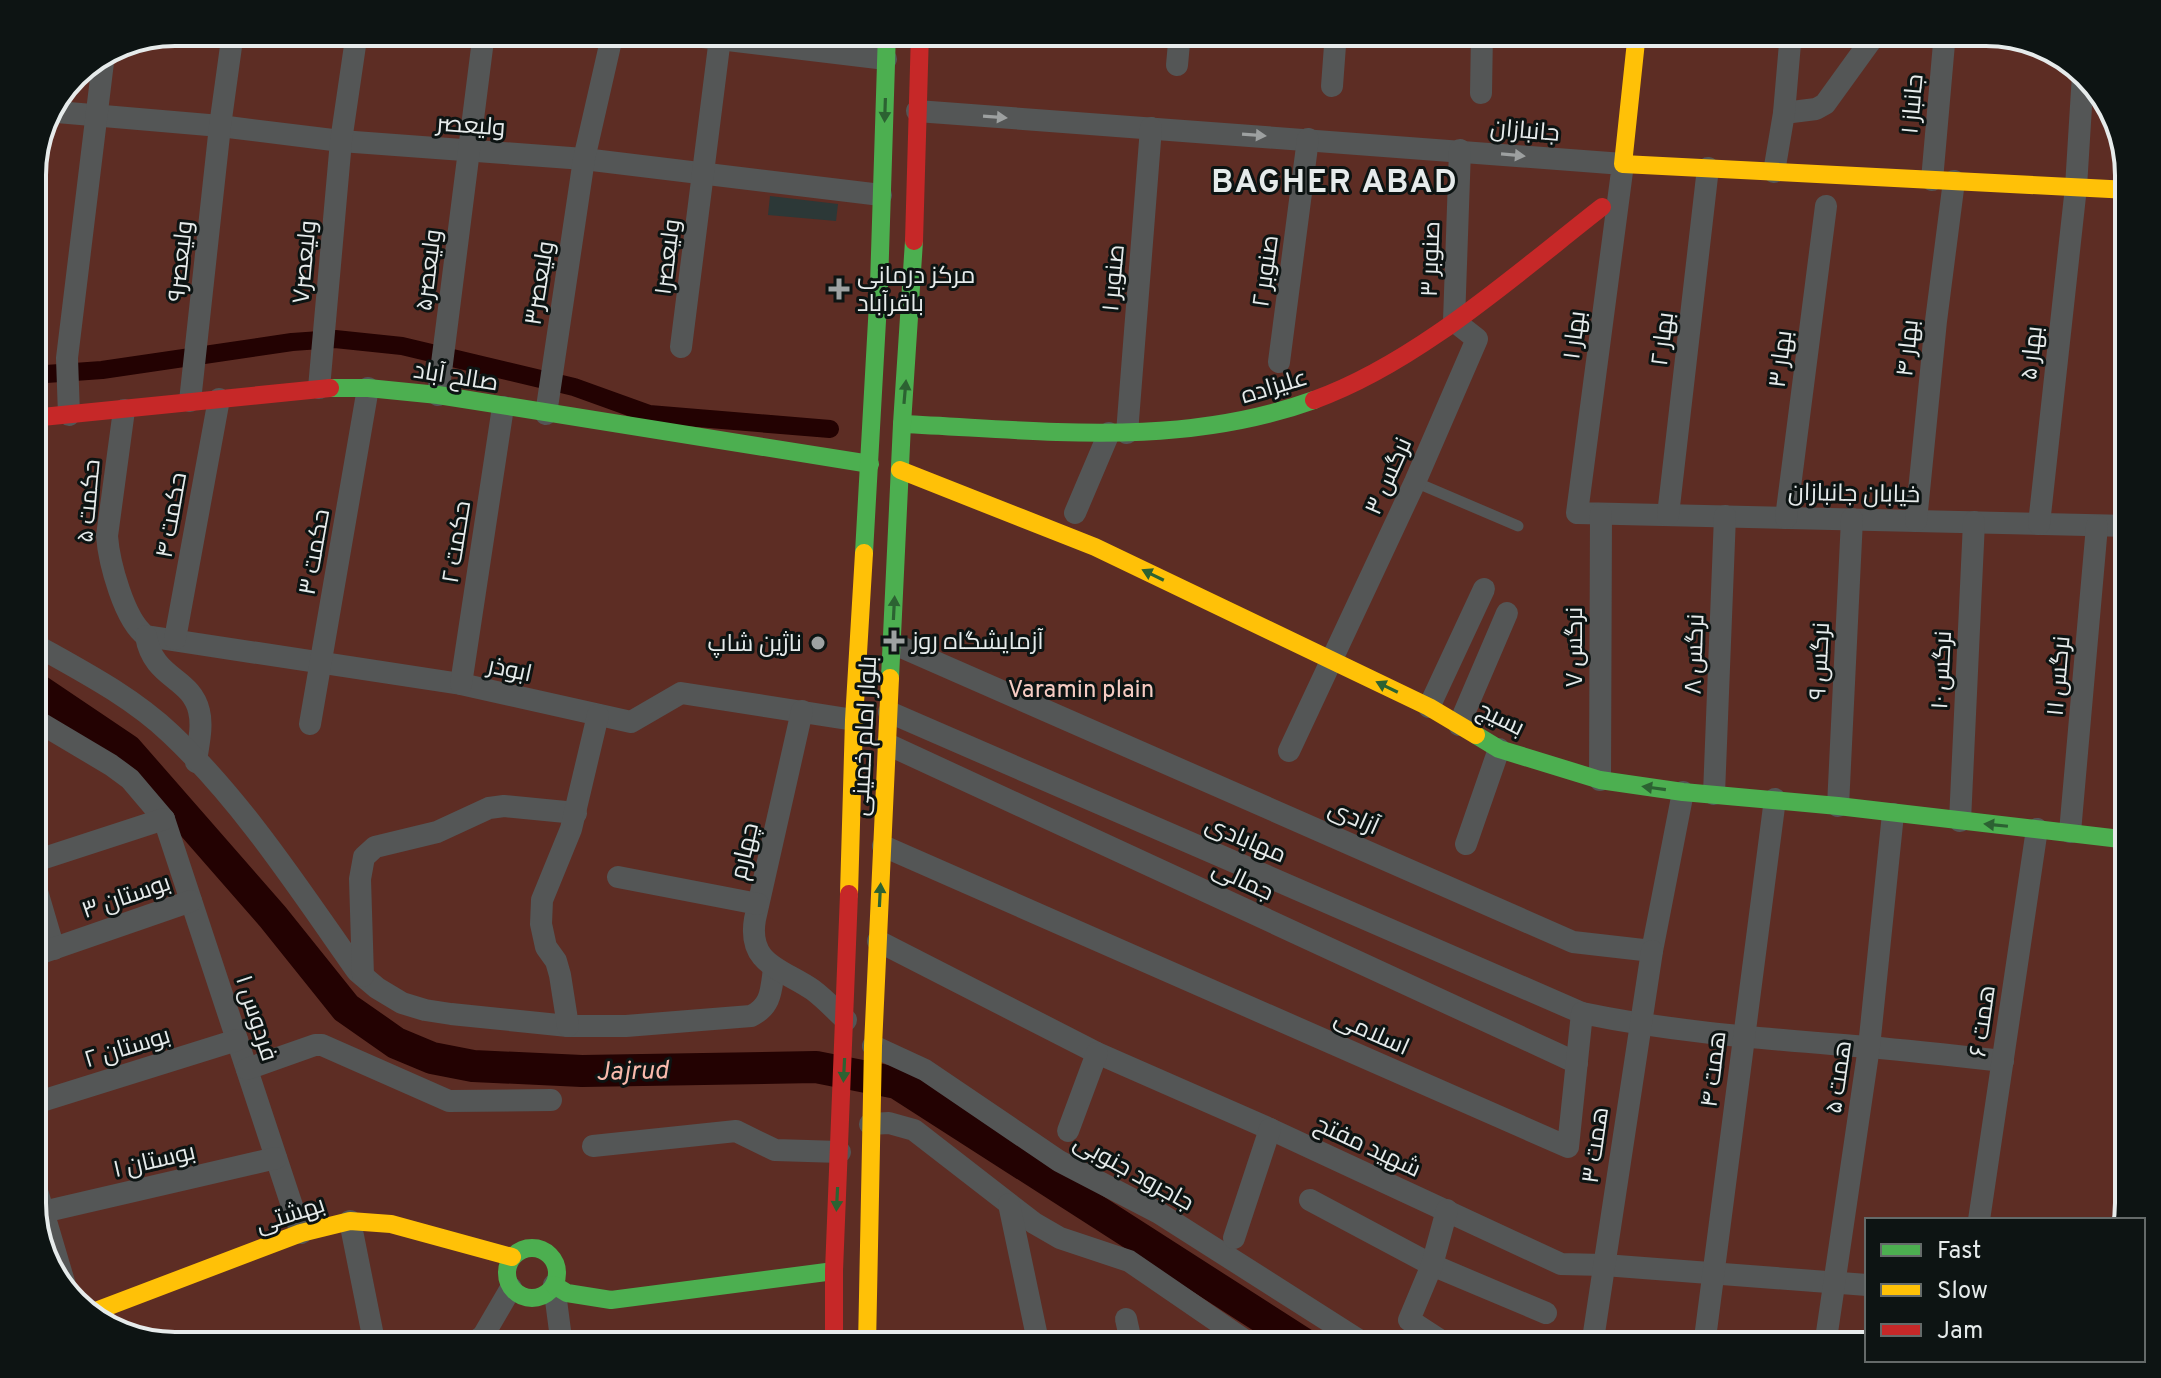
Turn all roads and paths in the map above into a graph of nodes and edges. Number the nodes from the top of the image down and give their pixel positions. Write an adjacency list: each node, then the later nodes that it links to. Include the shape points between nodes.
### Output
1 (231, 46): 26 (street, ولیعصر۹)
2 (355, 46): 29 (street, ولیعصر۷)
3 (482, 46): 31 (street, ولیعصر۵)
4 (610, 46): 32 (street, ولیعصر۳)
5 (719, 46): 36 (street, ولیعصر۱)
6 (783, 46): 16 (street)
7 (886, 46): 16 (main road, بلوار امام خمینی)
8 (919, 46): 22 (main road, بلوار امام خمینی)
9 (1179, 46): 17 (street)
10 (1335, 46): 19 (street)
11 (1482, 46): 21 (street)
12 (1636, 46): 33 (main road)
13 (1790, 46): 24 (street)
14 (1867, 46): 24 (street, via 1825,104)
15 (1945, 46): 37 (street, جانباز ۱)
16 (886, 59): 40 (main road, بلوار امام خمینی, one-way to 40)
17 (1177, 65)
18 (103, 69): 25 (street)
19 (1332, 86)
20 (2082, 89): 38 (street, بهار ۵)
21 (1481, 93)
22 (917, 111): 27 (street, جانبازان, one-way to 27); 56 (main road, بلوار امام خمینی, one-way to 22, via 913,288)
23 (63, 112): 25 (street, ولیعصر)
24 (1784, 113): 35 (street)
25 (98, 115): 26 (street, ولیعصر); 54 (street, via 67,358)
26 (220, 126): 29 (street, ولیعصر); 50 (street, ولیعصر۹)
27 (1151, 128): 28 (street, جانبازان, one-way to 28); 57 (street, صنوبر ۱)
28 (1308, 139): 30 (street, جانبازان); 45 (street, صنوبر ۲)
29 (341, 141): 31 (street, ولیعصر); 46 (street, ولیعصر۷)
30 (1460, 150): 33 (street, جانبازان, one-way to 33); 43 (street, صنوبر ۳)
31 (469, 152): 32 (street, ولیعصر); 48 (street, ولیعصر۵)
32 (584, 159): 36 (street, ولیعصر); 53 (street, ولیعصر۳)
33 (1623, 164): 34 (main road, جانبازان); 62 (street, بهار ۱)
34 (1708, 168): 35 (main road, جانبازان); 64 (street, بهار ۲)
35 (1774, 172): 37 (main road, جانبازان)
36 (703, 173): 40 (street, ولیعصر); 44 (street, ولیعصر۱)
37 (1943, 180): 38 (main road, جانبازان); 68 (street, بهار ۴, via 1936,321)
38 (2076, 187): 39 (main road, جانبازان); 70 (street, بهار ۵)
39 (2115, 189)
40 (881, 195): 58 (main road, بلوار امام خمینی)
41 (1826, 206): 66 (street, بهار ۳)
42 (1602, 207): 43 (main road, علیزاده)
43 (1454, 321): 57 (main road, علیزاده, via 1319,399 1268,416 1219,427); 60 (street, نرگس ۳, via 1477,339)
44 (681, 347)
45 (1279, 362)
46 (319, 388): 47 (main road, صالح آباد); 49 (main road, صالح آباد)
47 (368, 388): 48 (main road, صالح آباد); 81 (street, حکمت ۳)
48 (438, 395): 51 (main road, صالح آباد)
49 (219, 399): 50 (main road, صالح آباد); 77 (street, حکمت ۴)
50 (190, 401): 52 (main road, صالح آباد)
51 (503, 407): 53 (main road, صالح آباد); 82 (street, حکمت ۲)
52 (124, 410): 54 (main road, صالح آباد); 76 (street, حکمت ۵, via 107,536 109,556 137,629)
53 (546, 414): 58 (main road, صالح آباد)
54 (69, 415): 55 (main road, صالح آباد)
55 (46, 417)
56 (902, 424): 57 (main road, علیزاده); 59 (main road, بلوار امام خمینی)
57 (1118, 433): 61 (street, صنوبر ۱)
58 (870, 464): 87 (main road, بلوار امام خمینی)
59 (900, 470): 78 (main road, بلوار امام خمینی, one-way to 59); 80 (main road, بسیج, one-way to 59, via 1095,547)
60 (1415, 482): 71 (lane); 80 (street, نرگس ۳)
61 (1075, 513)
62 (1577, 513): 63 (street, خیابان جانبازان)
63 (1601, 514): 64 (street, خیابان جانبازان); 95 (street, نرگس ۷)
64 (1668, 515): 65 (street, خیابان جانبازان)
65 (1725, 516): 66 (street, خیابان جانبازان); 97 (street, نرگس ۸)
66 (1786, 518): 67 (street, خیابان جانبازان)
67 (1852, 519): 68 (street, خیابان جانبازان); 99 (street, نرگس ۹)
68 (1916, 521): 69 (street, خیابان جانبازان)
69 (1974, 522): 70 (street, خیابان جانبازان); 103 (street, نرگس ۱۰)
70 (2039, 524): 72 (street, خیابان جانبازان)
71 (1518, 526)
72 (2097, 526): 73 (street, خیابان جانبازان); 105 (street, نرگس ۱۱)
73 (2115, 526)
74 (1484, 589): 83 (street)
75 (1507, 613): 89 (street)
76 (146, 636): 77 (street, ابوذر); 94 (street, حکمت ۵, via 156,664 199,708)
77 (175, 639): 81 (street, ابوذر)
78 (892, 643): 85 (main road, بلوار امام خمینی); 114 (street, آزادی, via 1573,942)
79 (46, 651): 94 (street, via 101,681 170,733)
80 (1331, 660): 83 (main road, بسیج, one-way to 80); 93 (street, نرگس ۳)
81 (322, 662): 82 (street, ابوذر); 88 (street, حکمت ۳)
82 (461, 684): 86 (street, ابوذر)
83 (1429, 707): 89 (main road, بسیج)
84 (802, 711): 86 (street, ابوذر, via 681,693 631,722); 87 (street, ابوذر); 112 (street, چهارم)
85 (889, 712): 91 (main road, بلوار امام خمینی); 118 (street, مهابادی)
86 (598, 715): 100 (street)
87 (854, 720): 119 (main road, بلوار امام خمینی)
88 (310, 724)
89 (1459, 725): 92 (main road, بسیج)
90 (46, 726): 102 (street, via 130,779)
91 (887, 744): 108 (main road, بلوار امام خمینی); 128 (street, جمالی)
92 (1499, 749): 95 (main road, بسیج); 107 (street)
93 (1289, 751)
94 (196, 762): 117 (street, via 255,829)
95 (1600, 780): 96 (main road, بسیج, one-way to 95)
96 (1683, 792): 97 (main road, بسیج); 114 (street)
97 (1714, 794): 98 (main road, بسیج)
98 (1775, 799): 99 (main road, بسیج); 123 (street, همت ۴)
99 (1838, 806): 101 (main road, بسیج)
100 (576, 813): 117 (street, via 489,808 437,832 375,847 364,857 360,879); 121 (street, via 542,900 541,924 560,975)
101 (1893, 814): 103 (main road, بسیج); 125 (street, همت ۵)
102 (164, 819): 109 (street); 111 (street, فردوس ۱)
103 (1960, 821): 104 (main road, بسیج, one-way to 103)
104 (2037, 829): 105 (main road, بسیج); 127 (street, همت ۶)
105 (2070, 832): 106 (main road, بسیج)
106 (2115, 838)
107 (1466, 844)
108 (883, 846): 113 (main road, بلوار امام خمینی, one-way to 108); 128 (street, اسلامی, via 1568,1147)
109 (46, 857)
110 (618, 877): 112 (street)
111 (191, 901): 115 (street, بوستان ۳); 124 (street, فردوس ۱)
112 (758, 904): 116 (street, چهارم, via 755,944)
113 (878, 941): 122 (main road, بلوار امام خمینی); 126 (street, شهید مفتح)
114 (1652, 951): 120 (street, همت ۳)
115 (46, 952)
116 (774, 969): 119 (street, via 815,991); 121 (street, via 769,1003 751,1016)
117 (363, 976): 121 (street, via 402,1003 425,1010)
118 (1582, 1013): 120 (street); 128 (street, اسلامی)
119 (846, 1020): 136 (main road, بلوار امام خمینی, one-way to 136)
120 (1639, 1025): 123 (street); 148 (street, همت ۳)
121 (568, 1026)
122 (873, 1038): 132 (main road, بلوار امام خمینی); 166 (street, جاجرود جنوبی, via 1059,1161 1159,1213)
123 (1742, 1038): 125 (street); 150 (street, همت ۴)
124 (237, 1040): 129 (street, فردوس ۱); 130 (street, بوستان ۲)
125 (1869, 1047): 127 (street); 151 (street, همت ۵)
126 (1097, 1053): 133 (street, شهید مفتح); 134 (street)
127 (2003, 1061): 142 (street, همت ۶)
128 (1577, 1063)
129 (247, 1069): 131 (street, via 322,1045 449,1101); 137 (street, فردوس ۱)
130 (46, 1100)
131 (551, 1100)
132 (870, 1124): 139 (street, via 914,1130); 162 (main road, بلوار امام خمینی)
133 (1270, 1129): 140 (street, شهید مفتح); 145 (street)
134 (1068, 1131)
135 (593, 1146): 136 (street, via 736,1131 775,1150)
136 (840, 1152): 149 (main road, بلوار امام خمینی, one-way to 149)
137 (276, 1158): 141 (street, بوستان ۱); 144 (street, فردوس ۱)
138 (1310, 1200): 147 (street)
139 (1009, 1204): 163 (street); 165 (street, via 1060,1238 1129,1261)
140 (1447, 1210): 147 (street); 148 (street, شهید مفتح, via 1561,1264)
141 (46, 1211)
142 (1979, 1218)
143 (350, 1221): 144 (main road, بهشتی); 146 (main road, بهشتی, via 391,1224); 158 (street)
144 (301, 1233): 155 (main road, بهشتی)
145 (1234, 1238)
146 (512, 1257): 152 (main road, via 526,1248 542,1250 557,1269); 154 (main road, via 506,1272)
147 (1432, 1265): 156 (street); 167 (street, via 1409,1320)
148 (1604, 1265): 150 (street, شهید مفتح); 168 (street, همت ۳)
149 (834, 1271): 152 (main road, via 611,1300 567,1293); 161 (main road, بلوار امام خمینی)
150 (1714, 1275): 151 (street, شهید مفتح); 169 (street, همت ۴)
151 (1835, 1283): 153 (street, شهید مفتح); 170 (street, همت ۵)
152 (554, 1285): 154 (main road, via 534,1298); 160 (street)
153 (1865, 1285)
154 (511, 1288): 159 (street)
155 (102, 1309)
156 (1546, 1313)
157 (1126, 1319): 164 (street)
158 (372, 1332)
159 (485, 1332)
160 (560, 1332)
161 (834, 1332)
162 (867, 1332)
163 (1036, 1332)
164 (1129, 1332)
165 (1233, 1332)
166 (1346, 1332)
167 (1427, 1332)
168 (1594, 1332)
169 (1706, 1332)
170 (1827, 1332)

